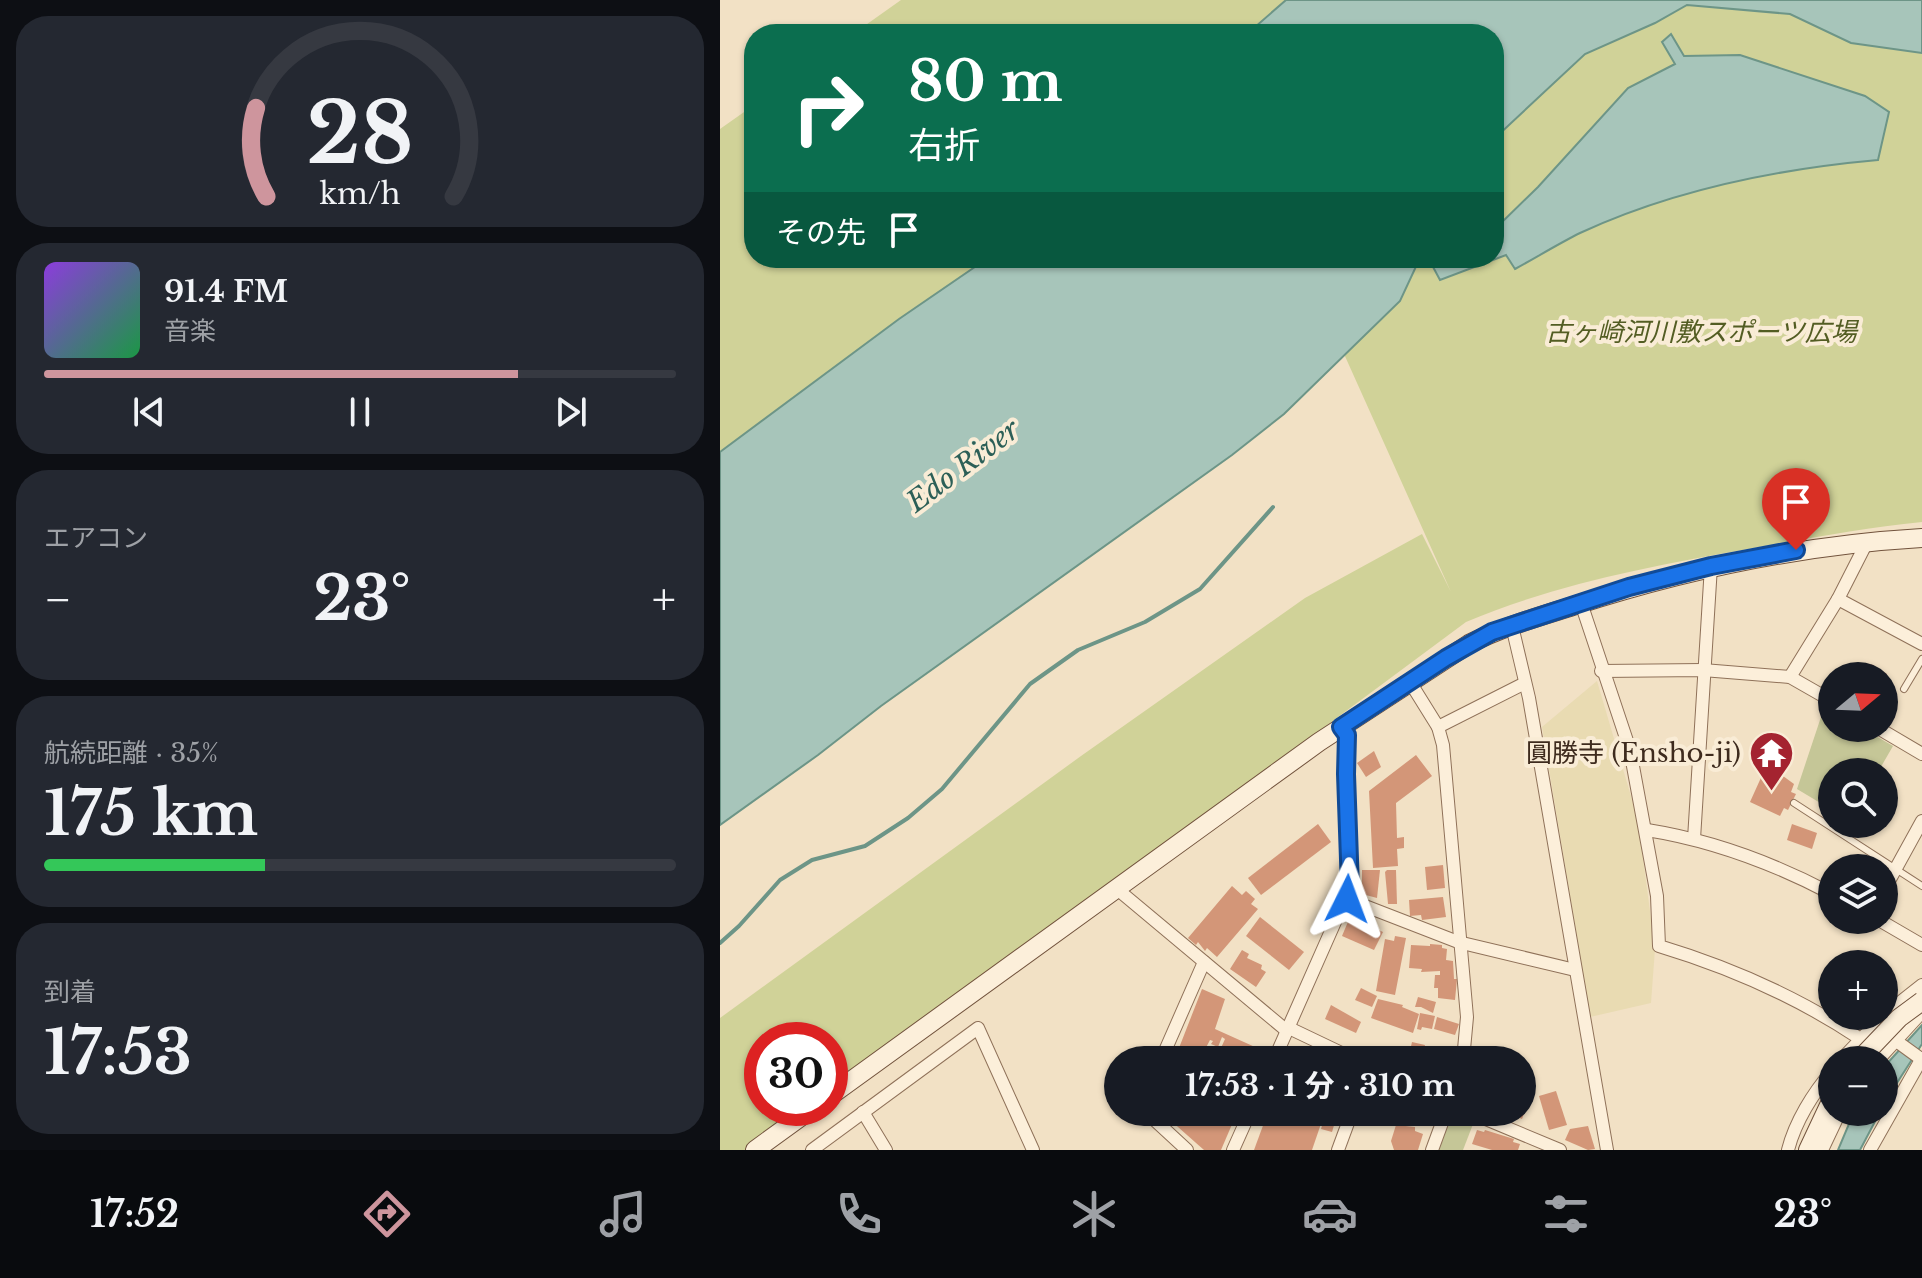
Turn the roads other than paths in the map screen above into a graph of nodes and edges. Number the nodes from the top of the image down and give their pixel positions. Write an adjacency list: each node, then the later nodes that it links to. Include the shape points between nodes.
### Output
1 (1922, 538): 2 (street)
2 (1867, 542): 3 (street); 4 (street)
3 (1711, 566): 5 (street); 9 (street)
4 (1838, 599): 7 (street); 11 (street)
5 (1581, 603): 6 (street); 10 (street)
6 (1512, 626): 12 (street, via 1469,644); 13 (street)
7 (1922, 644)
8 (1922, 659): 14 (lane)
9 (1703, 670): 10 (street); 11 (street); 23 (street)
10 (1601, 671): 22 (street, via 1630,750)
11 (1790, 677): 15 (street)
12 (1410, 682): 16 (street); 17 (street)
13 (1525, 683): 17 (street); 35 (street)
14 (1904, 689)
15 (1818, 693)
16 (1341, 727): 29 (street); 30 (street, via 1347,735)
17 (1438, 727): 32 (street)
18 (1898, 740): 19 (street)
19 (1922, 754)
20 (1794, 803): 24 (lane)
21 (1922, 821): 25 (street)
22 (1647, 830): 23 (street); 43 (street, via 1659,946 1787,994)
23 (1694, 839): 28 (street)
24 (1872, 854)
25 (1898, 864)
26 (1898, 871): 27 (lane)
27 (1922, 886)
28 (1818, 887)
29 (1117, 889): 34 (street); 53 (street)
30 (1347, 899): 32 (street); 40 (street)
31 (1898, 931): 33 (street)
32 (1458, 942): 35 (street); 48 (street, via 1467,1017)
33 (1922, 945)
34 (1204, 962): 40 (street); 45 (street)
35 (1575, 970): 74 (street)
36 (1922, 985): 38 (street)
37 (1922, 1001): 50 (street, bridge)
38 (1898, 1004)
39 (1922, 1012): 44 (street)
40 (1288, 1029): 46 (street); 47 (street)
41 (1868, 1030): 43 (street)
42 (1888, 1030): 44 (street)
43 (1859, 1038): 49 (street)
44 (1894, 1041): 51 (street); 52 (street)
45 (1167, 1046)
46 (1280, 1046)
47 (1325, 1046)
48 (1464, 1046)
49 (1852, 1046)
50 (1872, 1046)
51 (1890, 1046)
52 (1922, 1058): 78 (street)
53 (848, 1083)
54 (1818, 1087): 75 (street)
55 (863, 1112): 66 (street); 67 (street); 68 (street, via 978,1028)
56 (788, 1126): 65 (street)
57 (1161, 1126): 69 (street)
58 (1244, 1126): 70 (street)
59 (1347, 1126): 71 (street)
60 (1441, 1126): 72 (street)
61 (1496, 1126): 64 (street)
62 (1819, 1126): 76 (street)
63 (1833, 1126): 77 (street)
64 (1533, 1145): 73 (street)
65 (755, 1150)
66 (812, 1150)
67 (886, 1150)
68 (1033, 1150)
69 (1187, 1150)
70 (1233, 1150)
71 (1338, 1150)
72 (1432, 1150)
73 (1560, 1150)
74 (1607, 1150)
75 (1788, 1150)
76 (1808, 1150)
77 (1822, 1150)
78 (1870, 1150)

